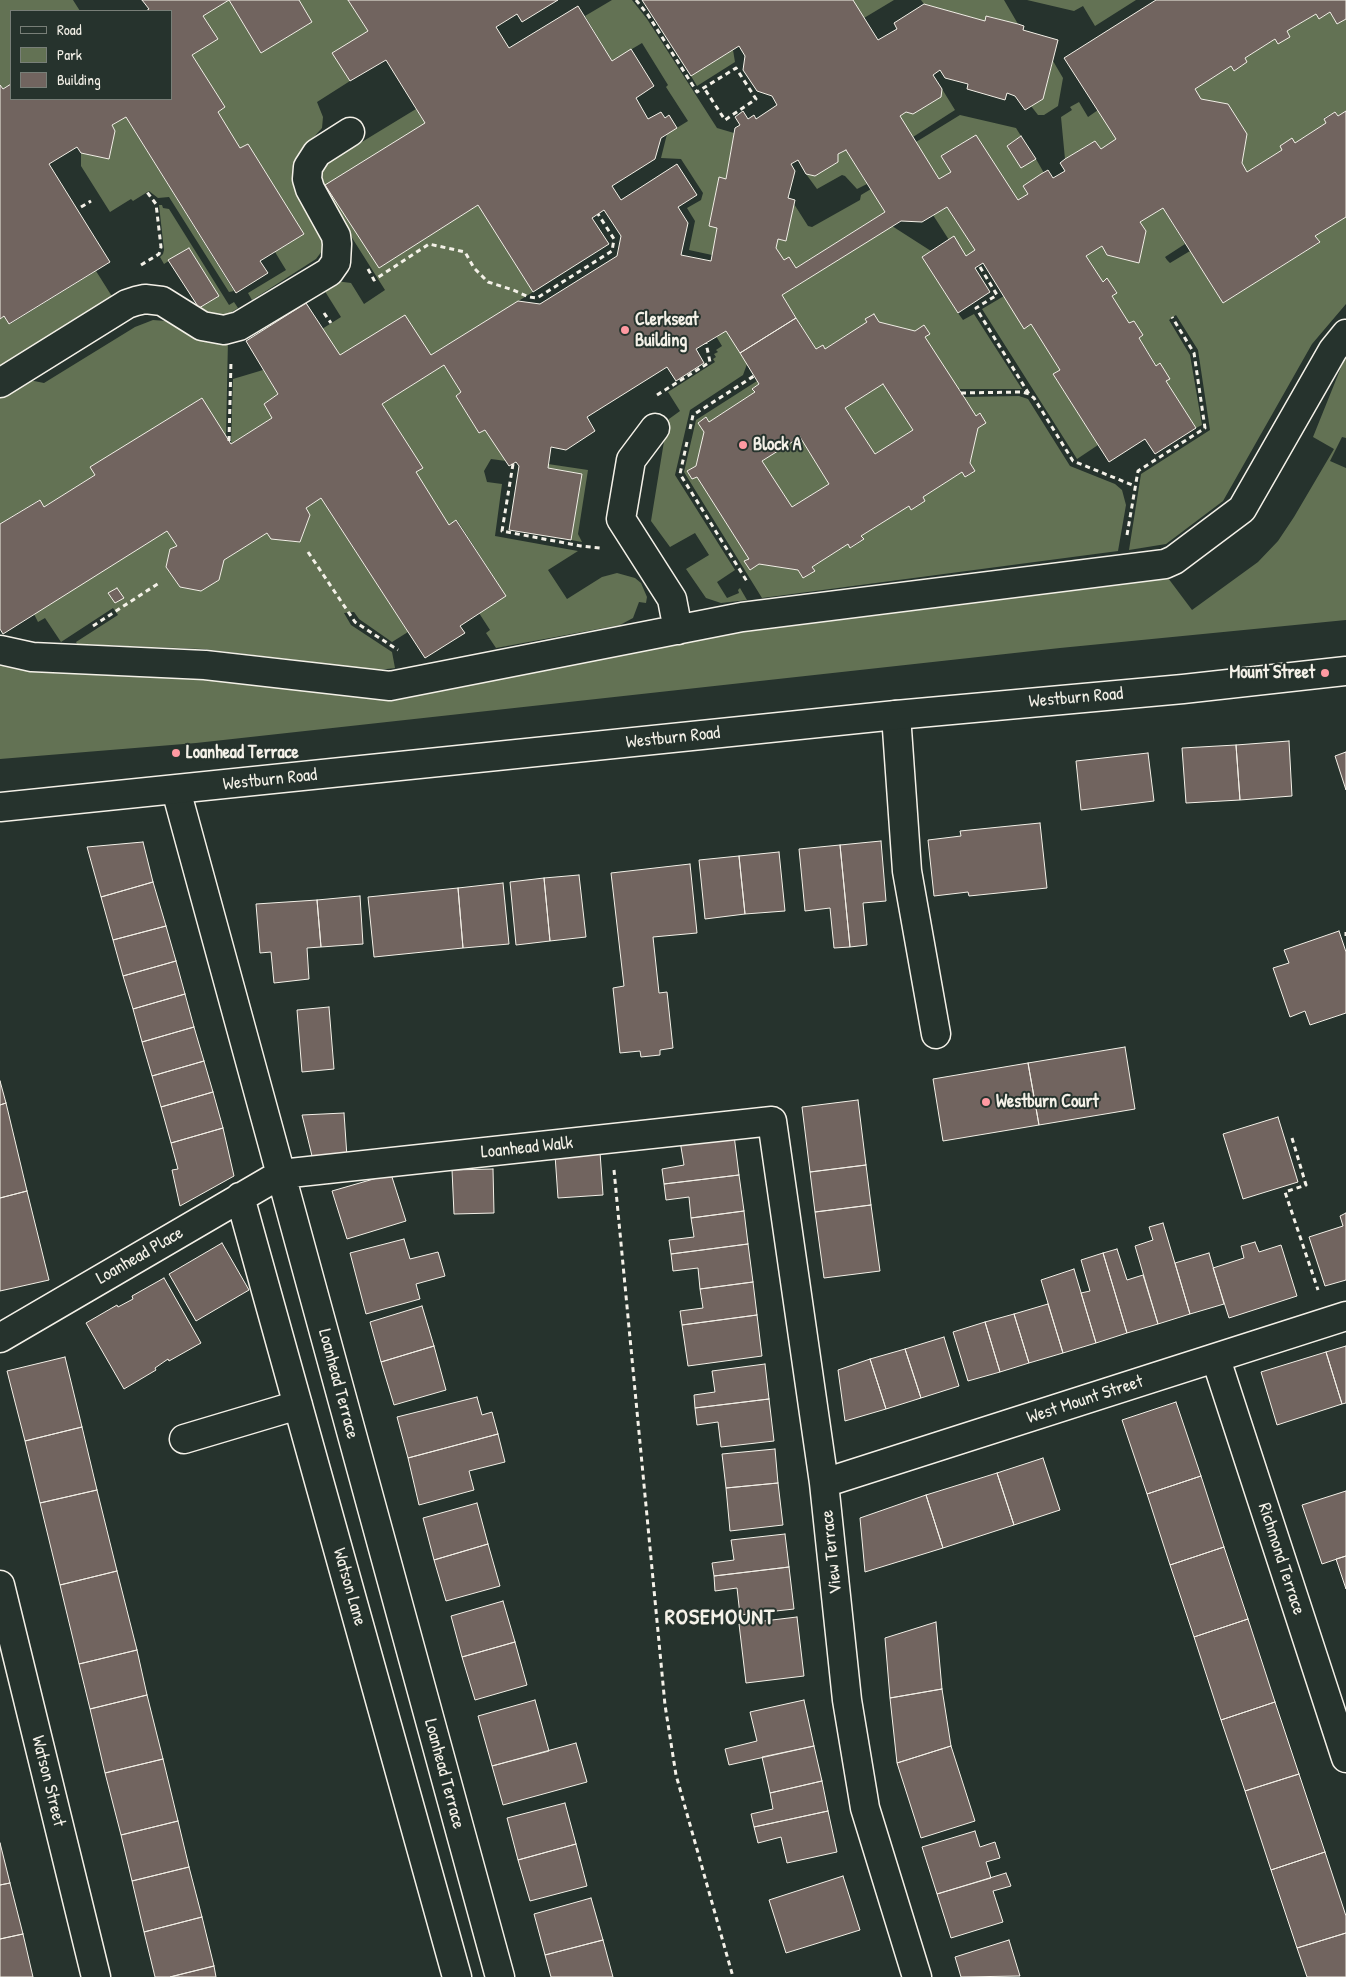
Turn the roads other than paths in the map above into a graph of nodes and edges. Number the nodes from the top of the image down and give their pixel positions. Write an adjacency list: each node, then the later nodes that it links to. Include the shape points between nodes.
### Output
1 (350, 132): 3 (street, via 317,153 307,174 310,188 336,236 338,256 329,272 231,329 202,326 162,301 136,301)
2 (1346, 334): 5 (street, via 1333,350 1242,509 1171,562 742,618)
3 (0, 383)
4 (655, 428): 5 (street, via 631,460 621,519 672,599)
5 (678, 630): 6 (street, via 390,686 205,665 32,656)
6 (0, 650)
7 (1346, 672): 8 (street, Westburn Road)
8 (896, 715): 9 (street, Westburn Road); 11 (street, via 908,871)
9 (176, 790): 10 (street, Westburn Road); 13 (street, Loanhead Terrace)
10 (0, 807)
11 (936, 1034)
12 (772, 1122): 13 (street, Loanhead Walk); 20 (street, View Terrace)
13 (281, 1174): 14 (street, Loanhead Place); 26 (street, Loanhead Terrace)
14 (240, 1197): 16 (street, Loanhead Place); 18 (street, Watson Lane)
15 (1337, 1319): 17 (street, West Mount Street)
16 (0, 1338)
17 (1216, 1359): 20 (street, West Mount Street); 22 (street, Richmond Terrace)
18 (298, 1405): 19 (street); 25 (street, Watson Lane)
19 (184, 1439)
20 (824, 1484): 27 (street, View Terrace, via 847,1700 865,1808)
21 (0, 1585): 24 (street, Watson Street)
22 (1342, 1730): 23 (street, Richmond Terrace)
23 (1346, 1758)
24 (96, 1977)
25 (457, 1977)
26 (500, 1977)
27 (917, 1977)

